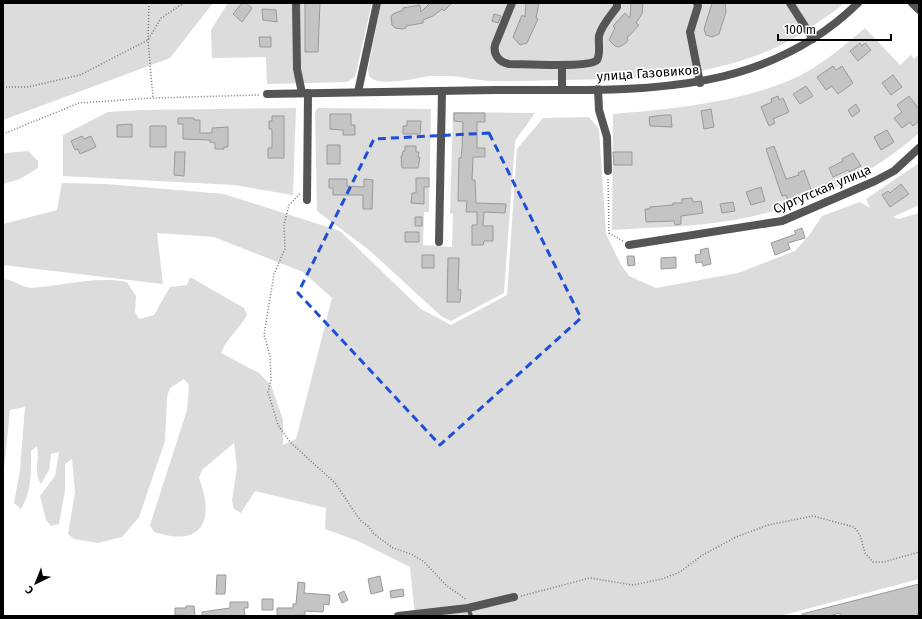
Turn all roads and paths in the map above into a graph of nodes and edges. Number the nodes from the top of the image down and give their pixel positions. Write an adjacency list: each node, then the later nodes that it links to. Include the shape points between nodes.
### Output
1 (149, 3): 13 (path)
2 (184, 3): 13 (path, via 161,18)
3 (296, 3): 21 (street, via 297,69)
4 (377, 3): 20 (street)
5 (512, 3): 14 (street, via 495,44 494,52 497,58 509,64)
6 (617, 3): 14 (street, via 617,7 599,34 596,61 591,64)
7 (697, 3): 15 (street, via 690,32)
8 (790, 3): 12 (street)
9 (858, 3): 12 (street, улица Газовиков)
10 (912, 3): 11 (street)
11 (919, 10)
12 (813, 39): 15 (street, улица Газовиков, via 766,64)
13 (148, 40): 16 (path, via 80,75 28,87); 23 (path)
14 (562, 64): 18 (street)
15 (700, 83): 17 (street, улица Газовиков)
16 (3, 87)
17 (598, 89): 18 (street, улица Газовиков); 26 (street, via 599,110 607,137)
18 (562, 90): 19 (street, улица Газовиков)
19 (442, 91): 20 (street, улица Газовиков); 29 (street)
20 (358, 92): 21 (street, улица Газовиков)
21 (305, 93): 22 (street, улица Газовиков); 27 (street)
22 (267, 94): 23 (path)
23 (153, 98): 24 (path, via 79,103)
24 (3, 134)
25 (919, 148): 30 (street, Сургутская улица, via 894,171 782,221)
26 (608, 171): 30 (path, via 609,233)
27 (307, 186): 28 (street); 33 (path, via 289,205 284,225 285,248 274,274 264,335 270,356 271,380 268,392 278,425 290,442 335,483 360,520 374,534 393,548 423,561 447,586 467,599)
28 (307, 200)
29 (438, 242)
30 (629, 245)
31 (919, 552): 32 (path, via 884,562 873,562 865,553 860,535 854,527 813,516 768,525 736,537 701,556 680,572 662,579 633,585 590,578)
32 (514, 597): 33 (street)
33 (468, 608): 34 (street); 35 (lane)
34 (398, 616)
35 (471, 616)

